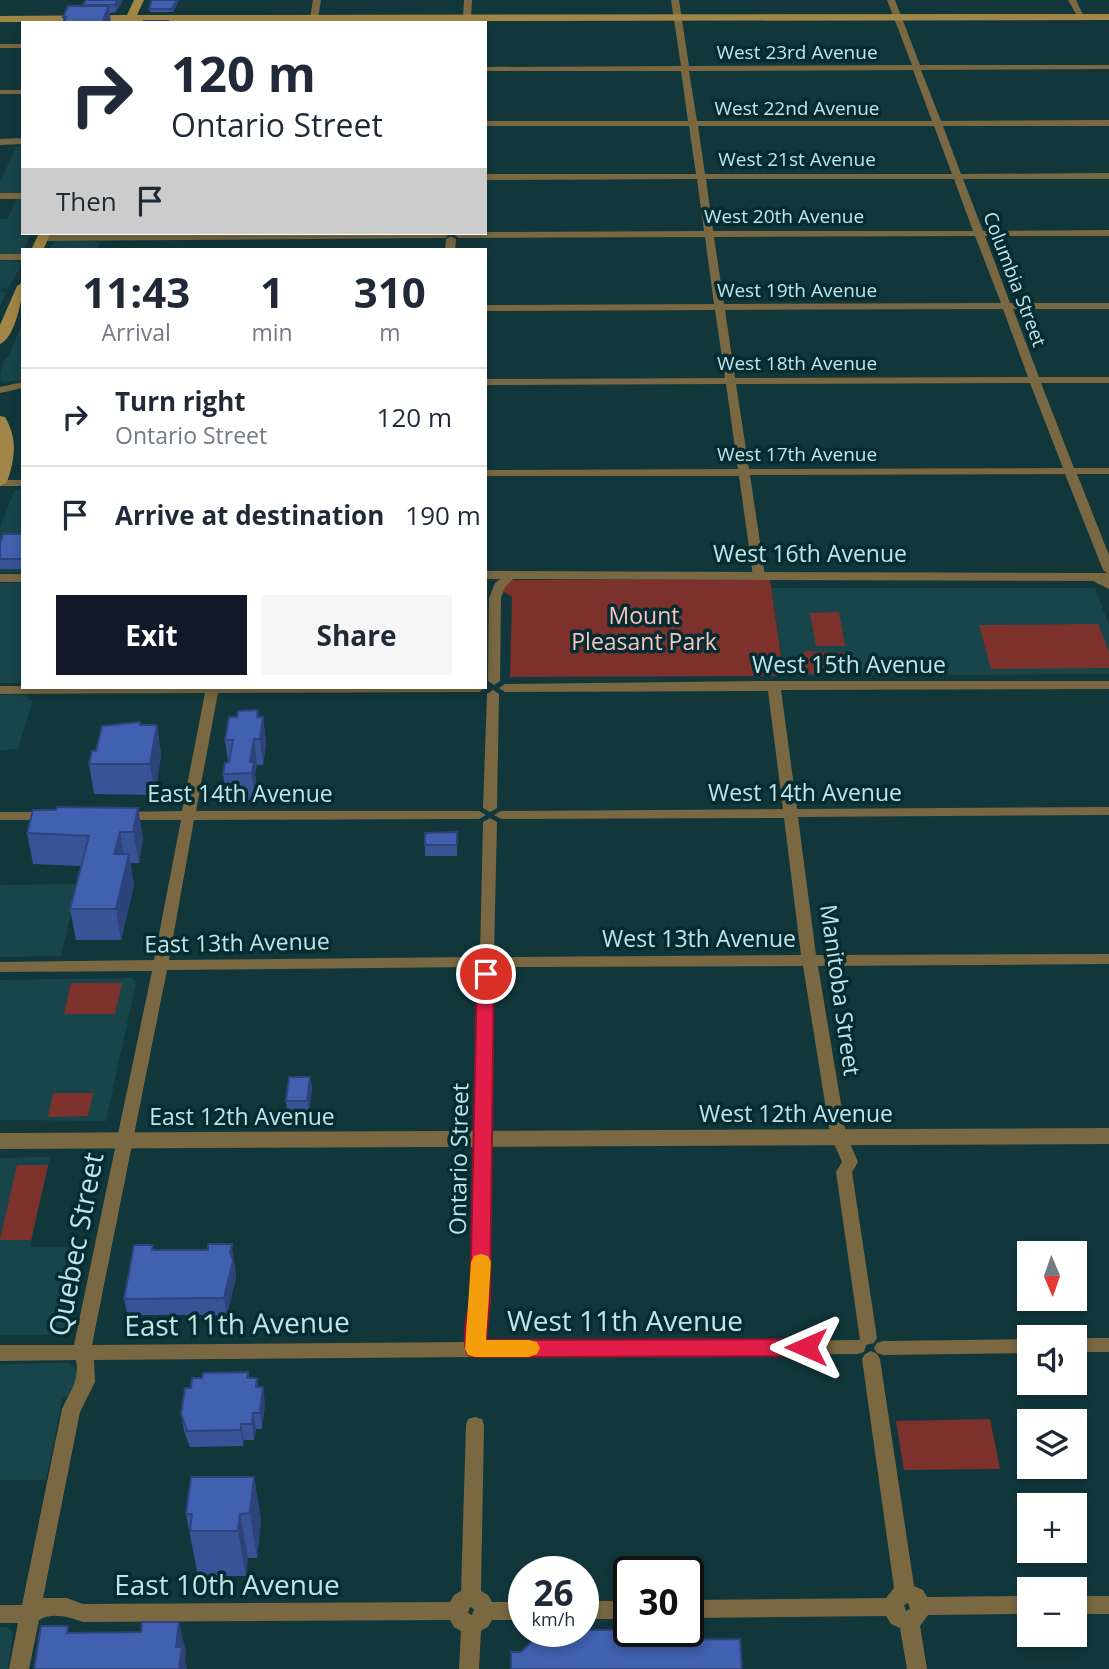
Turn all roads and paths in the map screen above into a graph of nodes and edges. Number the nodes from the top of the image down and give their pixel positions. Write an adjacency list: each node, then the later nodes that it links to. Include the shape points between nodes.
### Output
1 (139, 0): 15 (main road)
2 (317, 0): 12 (street)
3 (468, 0): 14 (street)
4 (675, 0): 10 (street)
5 (891, 0): 9 (street, Columbia Street)
6 (1072, 0): 8 (street)
7 (1109, 12): 8 (main road)
8 (1080, 14): 9 (main road); 11 (main road)
9 (897, 16): 10 (main road); 20 (street, Columbia Street)
10 (678, 17): 14 (main road); 19 (street)
11 (1109, 17)
12 (314, 18): 14 (main road); 15 (main road)
13 (0, 19): 15 (main road)
14 (467, 20)
15 (129, 21)
16 (21, 46): 17 (street)
17 (0, 47)
18 (1109, 67): 20 (street, West 23rd Avenue)
19 (684, 68): 20 (street, West 23rd Avenue); 21 (street, West 23rd Avenue); 27 (street)
20 (917, 68): 24 (street, Columbia Street)
21 (487, 69)
22 (0, 92): 23 (street)
23 (21, 92)
24 (939, 123): 25 (street, West 22nd Avenue); 27 (street, West 22nd Avenue); 30 (street, Columbia Street)
25 (1109, 123)
26 (487, 124): 27 (street, West 22nd Avenue)
27 (693, 124): 33 (street)
28 (21, 141): 29 (street)
29 (0, 142)
30 (959, 176): 31 (street, West 21st Avenue); 33 (street, West 21st Avenue); 36 (street, Columbia Street)
31 (1109, 176)
32 (487, 177): 33 (street, West 21st Avenue)
33 (700, 177): 38 (street)
34 (0, 196): 35 (street)
35 (21, 196)
36 (981, 233): 37 (street, West 20th Avenue); 38 (street, West 20th Avenue); 45 (street, Columbia Street)
37 (1109, 233)
38 (708, 234): 42 (street, West 20th Avenue); 47 (street)
39 (43, 235): 40 (street, West 20th Avenue)
40 (247, 235): 41 (street, West 20th Avenue)
41 (451, 235)
42 (487, 235)
43 (0, 257): 44 (street)
44 (21, 257)
45 (1007, 306): 46 (street, West 19th Avenue); 47 (street, West 19th Avenue); 52 (street, Columbia Street)
46 (1109, 306)
47 (719, 307): 48 (street, West 19th Avenue); 54 (street)
48 (487, 308)
49 (18, 310): 50 (main road)
50 (3, 325): 51 (main road)
51 (0, 340)
52 (1034, 380): 53 (street, West 18th Avenue); 54 (street, West 18th Avenue); 59 (street, Columbia Street)
53 (1109, 380)
54 (730, 381): 55 (street, West 18th Avenue); 62 (street)
55 (487, 382)
56 (21, 385): 57 (street)
57 (0, 390)
58 (0, 420): 63 (main road, via 8,449)
59 (1069, 471): 60 (street, West 17th Avenue); 62 (street, West 17th Avenue); 68 (street, Columbia Street)
60 (1109, 471)
61 (487, 472): 62 (street, West 17th Avenue)
62 (742, 472): 67 (street)
63 (0, 483): 64 (street)
64 (21, 483)
65 (487, 575): 66 (street, West 16th Avenue)
66 (511, 575): 67 (street, West 16th Avenue); 73 (street, Ontario Street, via 499,586 495,598)
67 (759, 576): 68 (street, West 16th Avenue)
68 (1106, 577)
69 (0, 578): 70 (street)
70 (21, 578)
71 (774, 685): 72 (street, West 15th Avenue); 73 (street, West 15th Avenue); 78 (street, Manitoba Street)
72 (1109, 685)
73 (489, 687): 79 (street, Ontario Street)
74 (106, 689): 76 (street, West 15th Avenue)
75 (212, 689): 83 (street)
76 (0, 690)
77 (1109, 811): 78 (street, West 14th Avenue)
78 (791, 813): 79 (street, West 14th Avenue); 85 (street, Manitoba Street)
79 (490, 815): 83 (street, East 14th Avenue); 86 (street, Ontario Street)
80 (0, 816): 81 (street)
81 (61, 816)
82 (107, 816): 83 (street, East 14th Avenue)
83 (189, 816): 87 (street)
84 (1109, 959): 85 (street, West 13th Avenue)
85 (811, 961): 86 (street, West 13th Avenue); 90 (street, Manitoba Street)
86 (486, 962): 87 (street, East 13th Avenue); 91 (street, Ontario Street)
87 (160, 966): 88 (street, East 13th Avenue); 92 (street, Quebec Street)
88 (0, 967)
89 (1109, 1136): 90 (street, West 12th Avenue)
90 (839, 1138): 91 (street, West 12th Avenue); 97 (street, Manitoba Street, via 849,1153 844,1171)
91 (484, 1139): 92 (street, East 12th Avenue); 98 (street, Ontario Street)
92 (124, 1140): 93 (street, East 12th Avenue); 99 (street, Quebec Street)
93 (0, 1141)
94 (1087, 1345): 95 (street)
95 (1109, 1345)
96 (1017, 1346): 97 (street, West 11th Avenue)
97 (870, 1348): 98 (street, West 11th Avenue); 105 (street, Manitoba Street)
98 (475, 1349): 99 (street, East 11th Avenue)
99 (82, 1352): 100 (street, East 11th Avenue); 110 (street, Quebec Street, via 88,1365 82,1398 71,1409)
100 (0, 1353)
101 (475, 1425): 107 (street)
102 (1017, 1605): 105 (street)
103 (1087, 1605): 104 (street)
104 (1109, 1605)
105 (907, 1607): 106 (street); 113 (street, Manitoba Street)
106 (704, 1609)
107 (471, 1611): 108 (street, East 10th Avenue); 110 (street, East 10th Avenue, via 83,1613 44,1607); 112 (street)
108 (508, 1611)
109 (0, 1614): 110 (street, East 10th Avenue)
110 (30, 1614): 111 (street, Quebec Street)
111 (19, 1669)
112 (469, 1669)
113 (917, 1669)

